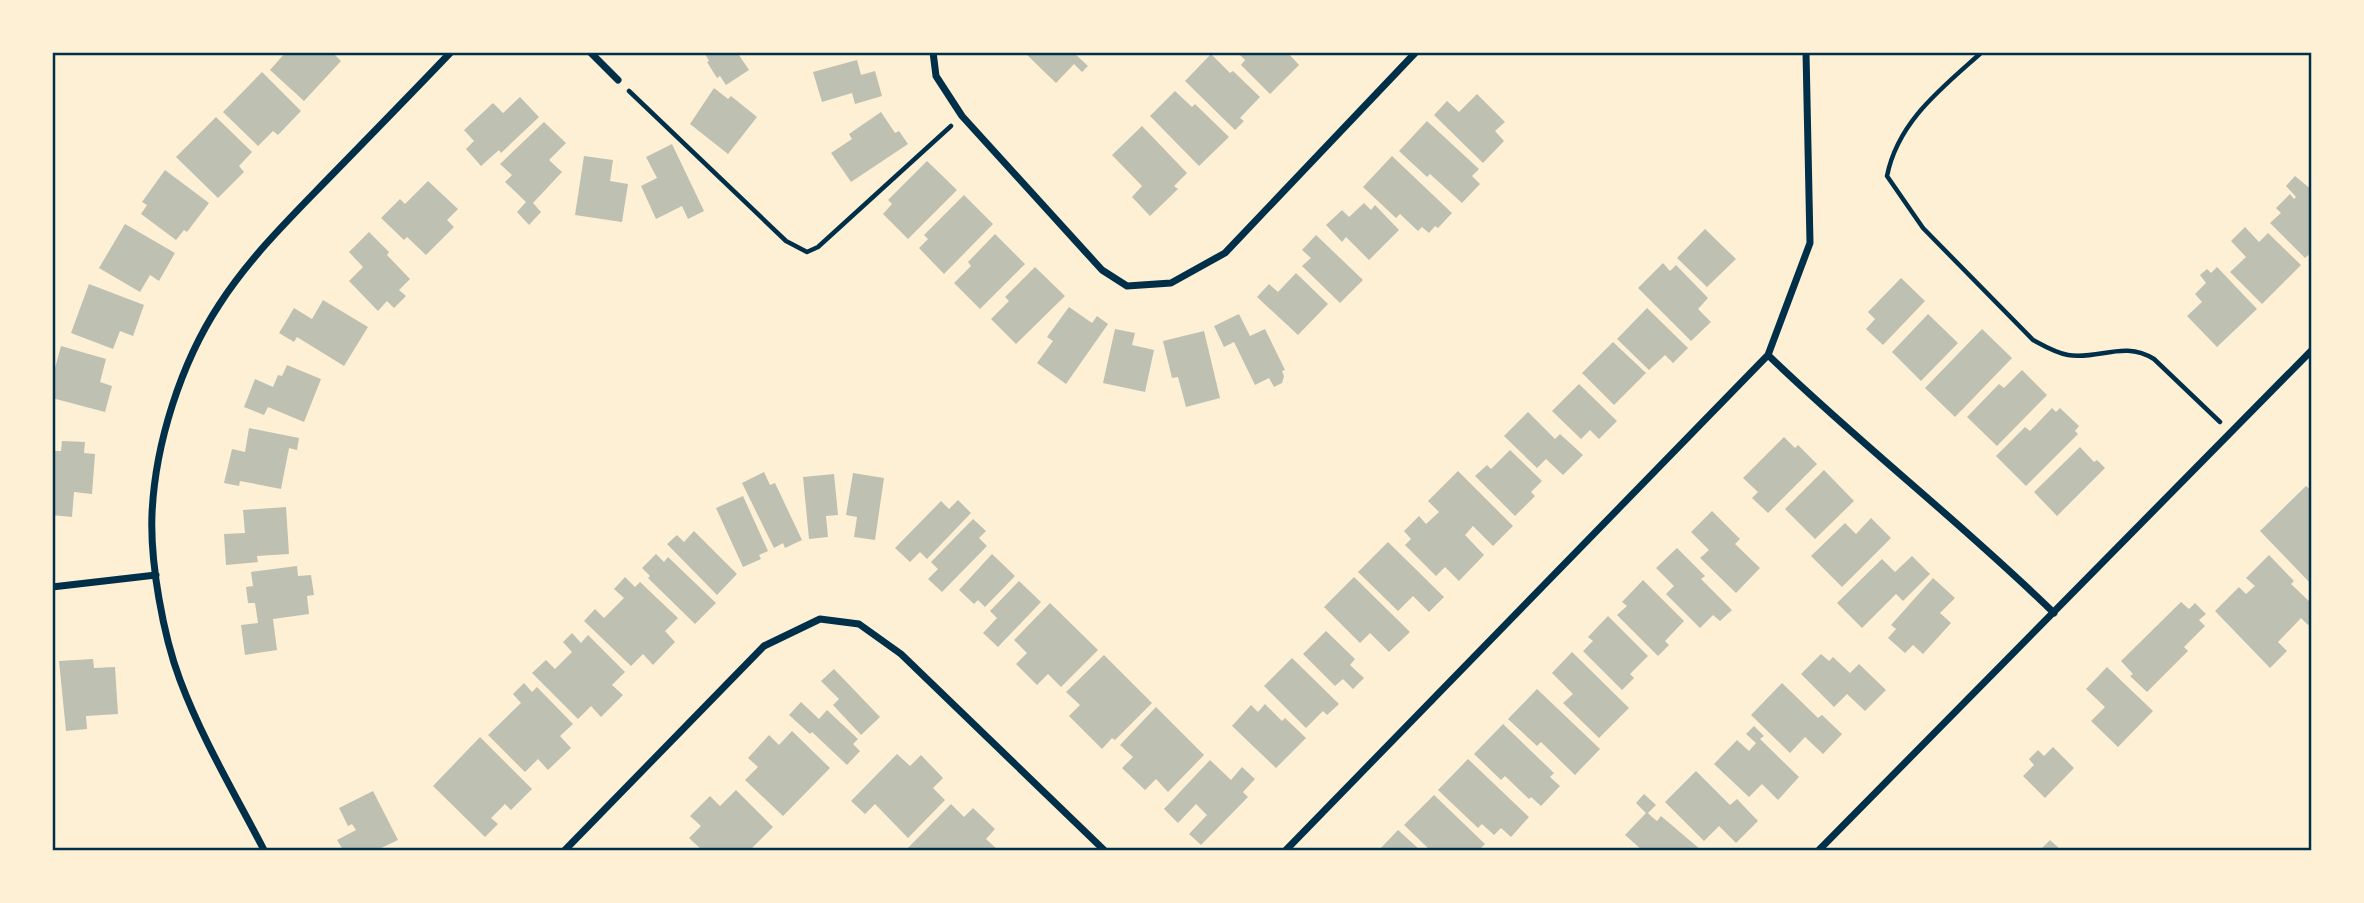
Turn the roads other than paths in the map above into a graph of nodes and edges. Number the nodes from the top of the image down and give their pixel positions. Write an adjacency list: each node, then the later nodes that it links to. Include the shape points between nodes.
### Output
1 (451, 52): 9 (street, via 258,252 218,306 188,363 170,412 152,515)
2 (590, 52): 6 (street)
3 (933, 52): 4 (street, via 936,76 962,116 1102,270 1127,286 1171,283 1225,253)
4 (1416, 52)
5 (1805, 52): 8 (street, via 1810,243)
6 (618, 80)
7 (2312, 349): 11 (street)
8 (1768, 355): 11 (street); 15 (street)
9 (156, 575): 10 (street); 12 (street, via 180,678)
10 (52, 587)
11 (2054, 613): 16 (street)
12 (264, 850)
13 (565, 850): 14 (street, via 764,646 820,619 859,624 901,654)
14 (1104, 850)
15 (1286, 850)
16 (1819, 850)

